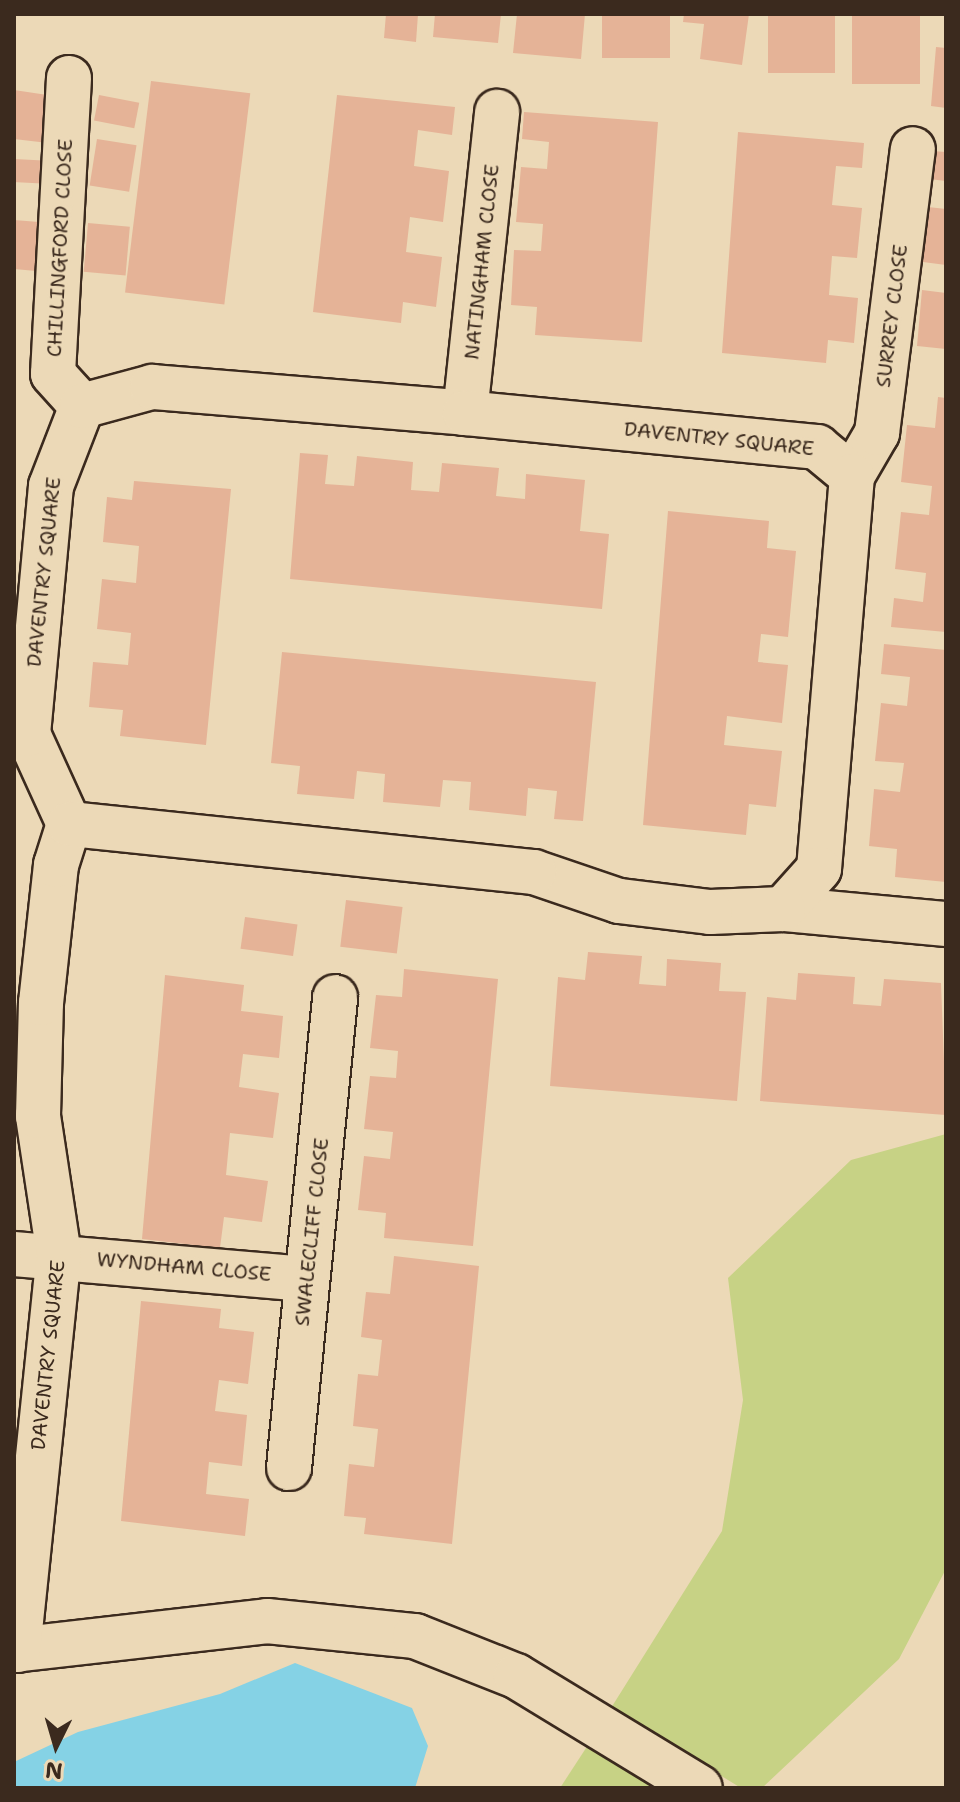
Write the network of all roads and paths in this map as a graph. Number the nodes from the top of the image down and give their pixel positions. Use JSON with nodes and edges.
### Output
{"nodes":[{"id":1,"x":69,"y":78,"type":"dead end"},
{"id":2,"x":497,"y":112,"type":"dead end"},
{"id":3,"x":913,"y":149,"type":"dead end"},
{"id":4,"x":82,"y":406,"type":"junction"},
{"id":5,"x":465,"y":413,"type":"junction"},
{"id":6,"x":852,"y":476,"type":"junction"},
{"id":7,"x":69,"y":824,"type":"junction"},
{"id":8,"x":783,"y":909,"type":"junction"},
{"id":9,"x":946,"y":924,"type":"edge"},
{"id":10,"x":335,"y":997,"type":"dead end"},
{"id":11,"x":28,"y":1004,"type":"edge"},
{"id":12,"x":14,"y":1254,"type":"edge"},
{"id":13,"x":59,"y":1255,"type":"junction"},
{"id":14,"x":307,"y":1279,"type":"junction"},
{"id":15,"x":289,"y":1468,"type":"dead end"},
{"id":16,"x":16,"y":1650,"type":"edge"},
{"id":17,"x":700,"y":1788,"type":"edge"}],
"edges":[{"from":1,"to":4,"type":"street","name":"CHILLINGFORD CLOSE"},
{"from":2,"to":5,"type":"street","name":"NATINGHAM CLOSE"},
{"from":3,"to":6,"type":"street","name":"SURREY CLOSE"},
{"from":4,"to":5,"type":"street","name":"DAVENTRY SQUARE"},
{"from":4,"to":7,"type":"street","name":"DAVENTRY SQUARE"},
{"from":5,"to":6,"type":"street","name":"DAVENTRY SQUARE"},
{"from":6,"to":8,"type":"street"},
{"from":7,"to":8,"type":"street"},
{"from":7,"to":11,"type":"street","name":"DAVENTRY SQUARE"},
{"from":8,"to":9,"type":"street"},
{"from":10,"to":14,"type":"street","name":"SWALECLIFF CLOSE"},
{"from":11,"to":13,"type":"street","name":"DAVENTRY SQUARE"},
{"from":12,"to":13,"type":"street","name":"WYNDHAM CLOSE"},
{"from":13,"to":14,"type":"street","name":"WYNDHAM CLOSE"},
{"from":13,"to":16,"type":"street","name":"DAVENTRY SQUARE"},
{"from":14,"to":15,"type":"street","name":"SWALECLIFF CLOSE"},
{"from":16,"to":17,"type":"street"}]}
